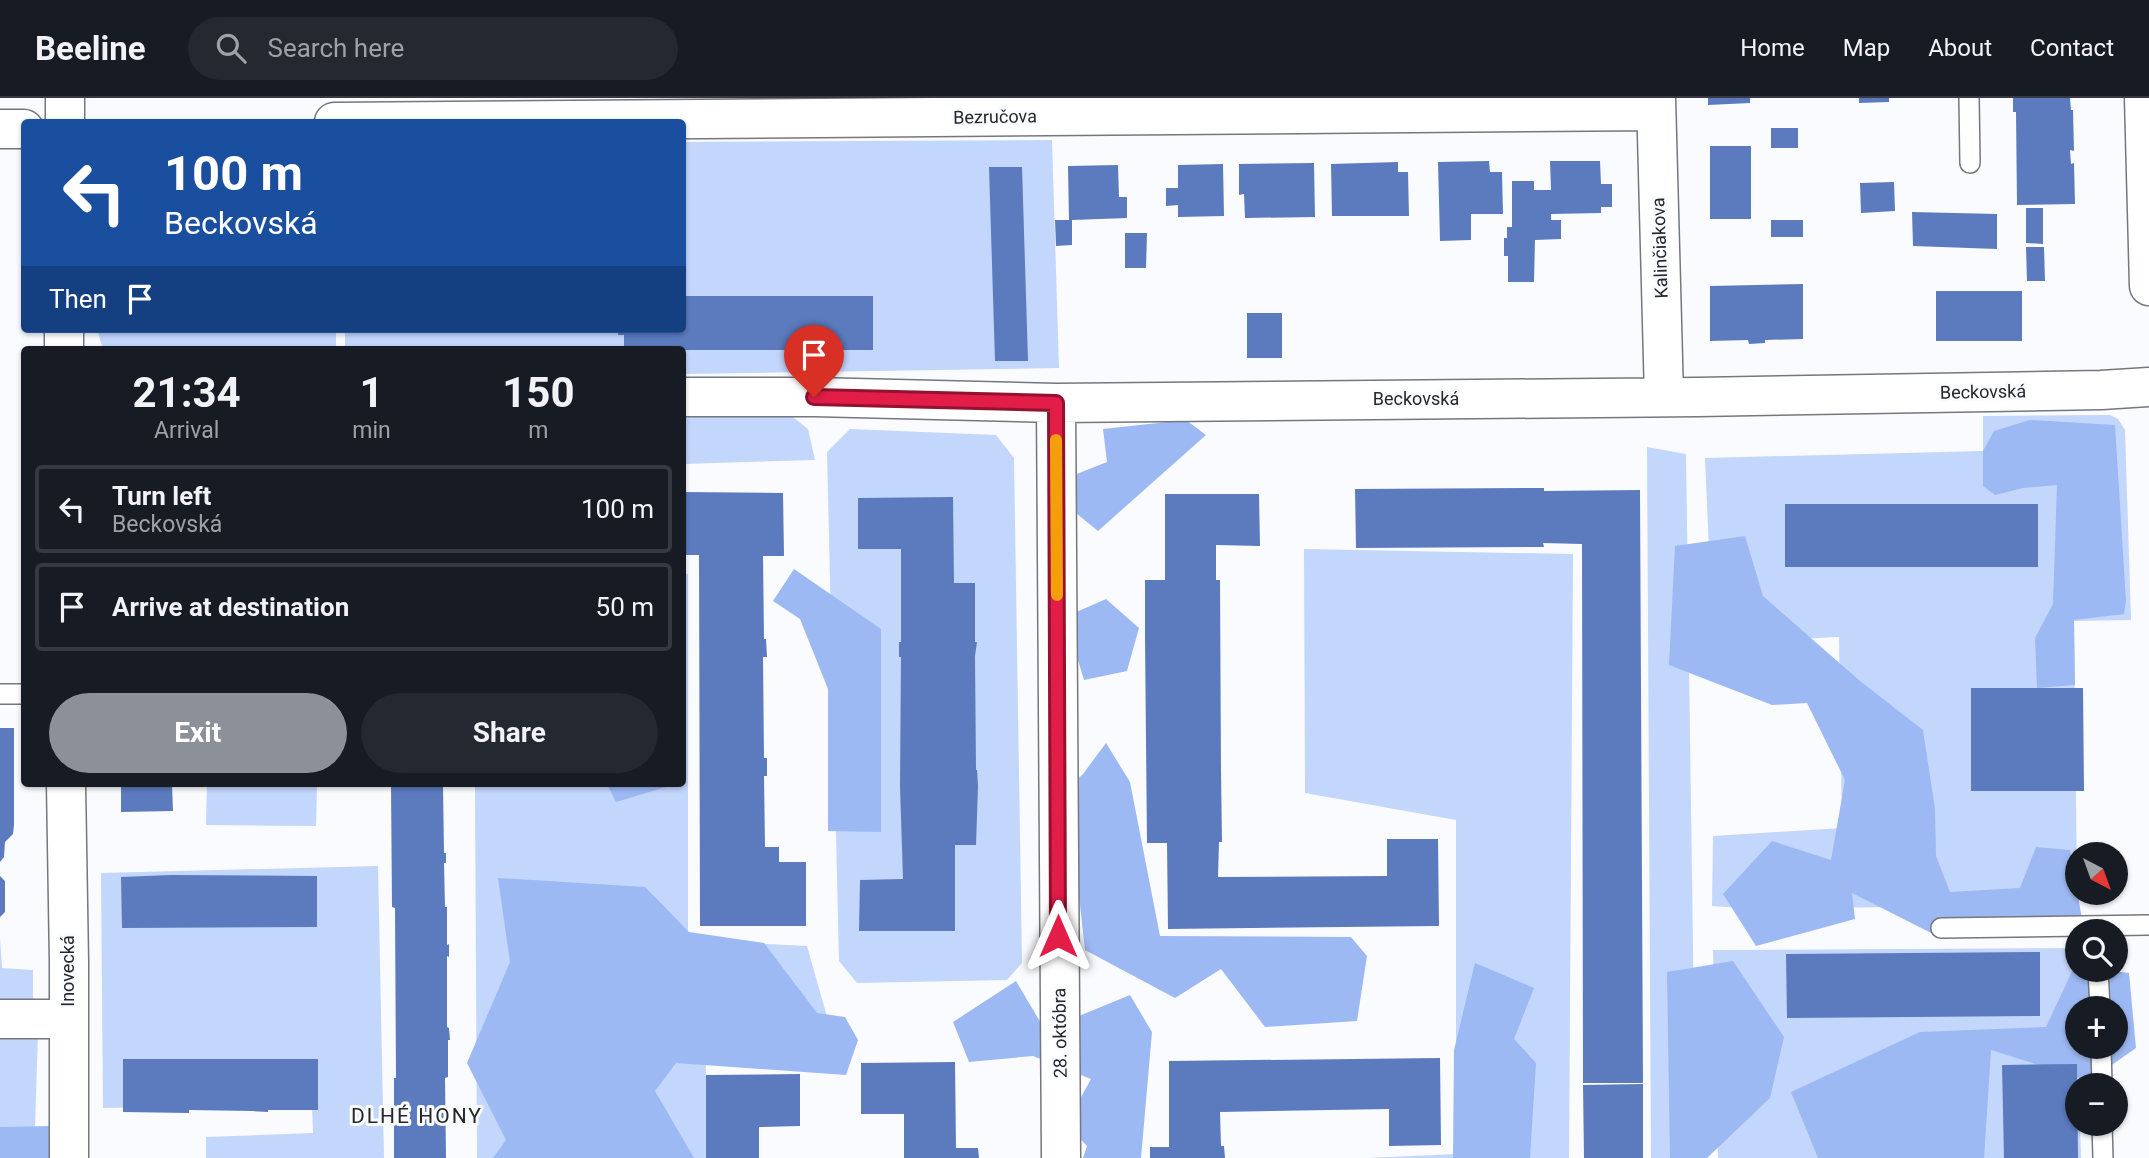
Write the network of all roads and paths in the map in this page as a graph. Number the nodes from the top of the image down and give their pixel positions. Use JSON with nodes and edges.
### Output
{"nodes":[{"id":1,"x":65,"y":98,"type":"edge"},
{"id":2,"x":1969,"y":98,"type":"edge"},
{"id":3,"x":2144,"y":98,"type":"edge"},
{"id":4,"x":1656,"y":105,"type":"edge"},
{"id":5,"x":65,"y":119,"type":"edge"},
{"id":6,"x":567,"y":119,"type":"edge"},
{"id":7,"x":0,"y":129,"type":"edge"},
{"id":8,"x":21,"y":129,"type":"edge"},
{"id":9,"x":1970,"y":163,"type":"dead end"},
{"id":10,"x":2149,"y":286,"type":"edge"},
{"id":11,"x":2149,"y":387,"type":"edge"},
{"id":12,"x":686,"y":397,"type":"edge"},
{"id":13,"x":1664,"y":397,"type":"junction"},
{"id":14,"x":1056,"y":403,"type":"junction"},
{"id":15,"x":0,"y":694,"type":"edge"},
{"id":16,"x":21,"y":694,"type":"edge"},
{"id":17,"x":66,"y":787,"type":"edge"},
{"id":18,"x":2149,"y":925,"type":"edge"},
{"id":19,"x":2128,"y":927,"type":"edge"},
{"id":20,"x":1941,"y":929,"type":"dead end"},
{"id":21,"x":2065,"y":929,"type":"edge"},
{"id":22,"x":0,"y":1019,"type":"edge"},
{"id":23,"x":69,"y":1019,"type":"junction"},
{"id":24,"x":2102,"y":1136,"type":"edge"},
{"id":25,"x":69,"y":1158,"type":"edge"},
{"id":26,"x":1061,"y":1158,"type":"edge"},
{"id":27,"x":2103,"y":1158,"type":"edge"}],
"edges":[{"from":1,"to":5,"type":"street"},
{"from":2,"to":9,"type":"lane"},
{"from":3,"to":10,"type":"street"},
{"from":4,"to":6,"type":"street","name":"Bezručova"},
{"from":4,"to":13,"type":"street","name":"Kalinčiakova"},
{"from":7,"to":8,"type":"street"},
{"from":11,"to":13,"type":"street","name":"Beckovská"},
{"from":12,"to":14,"type":"street","name":"Beckovská"},
{"from":13,"to":14,"type":"street","name":"Beckovská"},
{"from":14,"to":26,"type":"street","name":"28. októbra"},
{"from":15,"to":16,"type":"lane"},
{"from":17,"to":23,"type":"street","name":"Inovecká"},
{"from":18,"to":19,"type":"lane"},
{"from":20,"to":21,"type":"lane"},
{"from":22,"to":23,"type":"street"},
{"from":23,"to":25,"type":"street","name":"Inovecká"},
{"from":24,"to":27,"type":"lane"}]}
